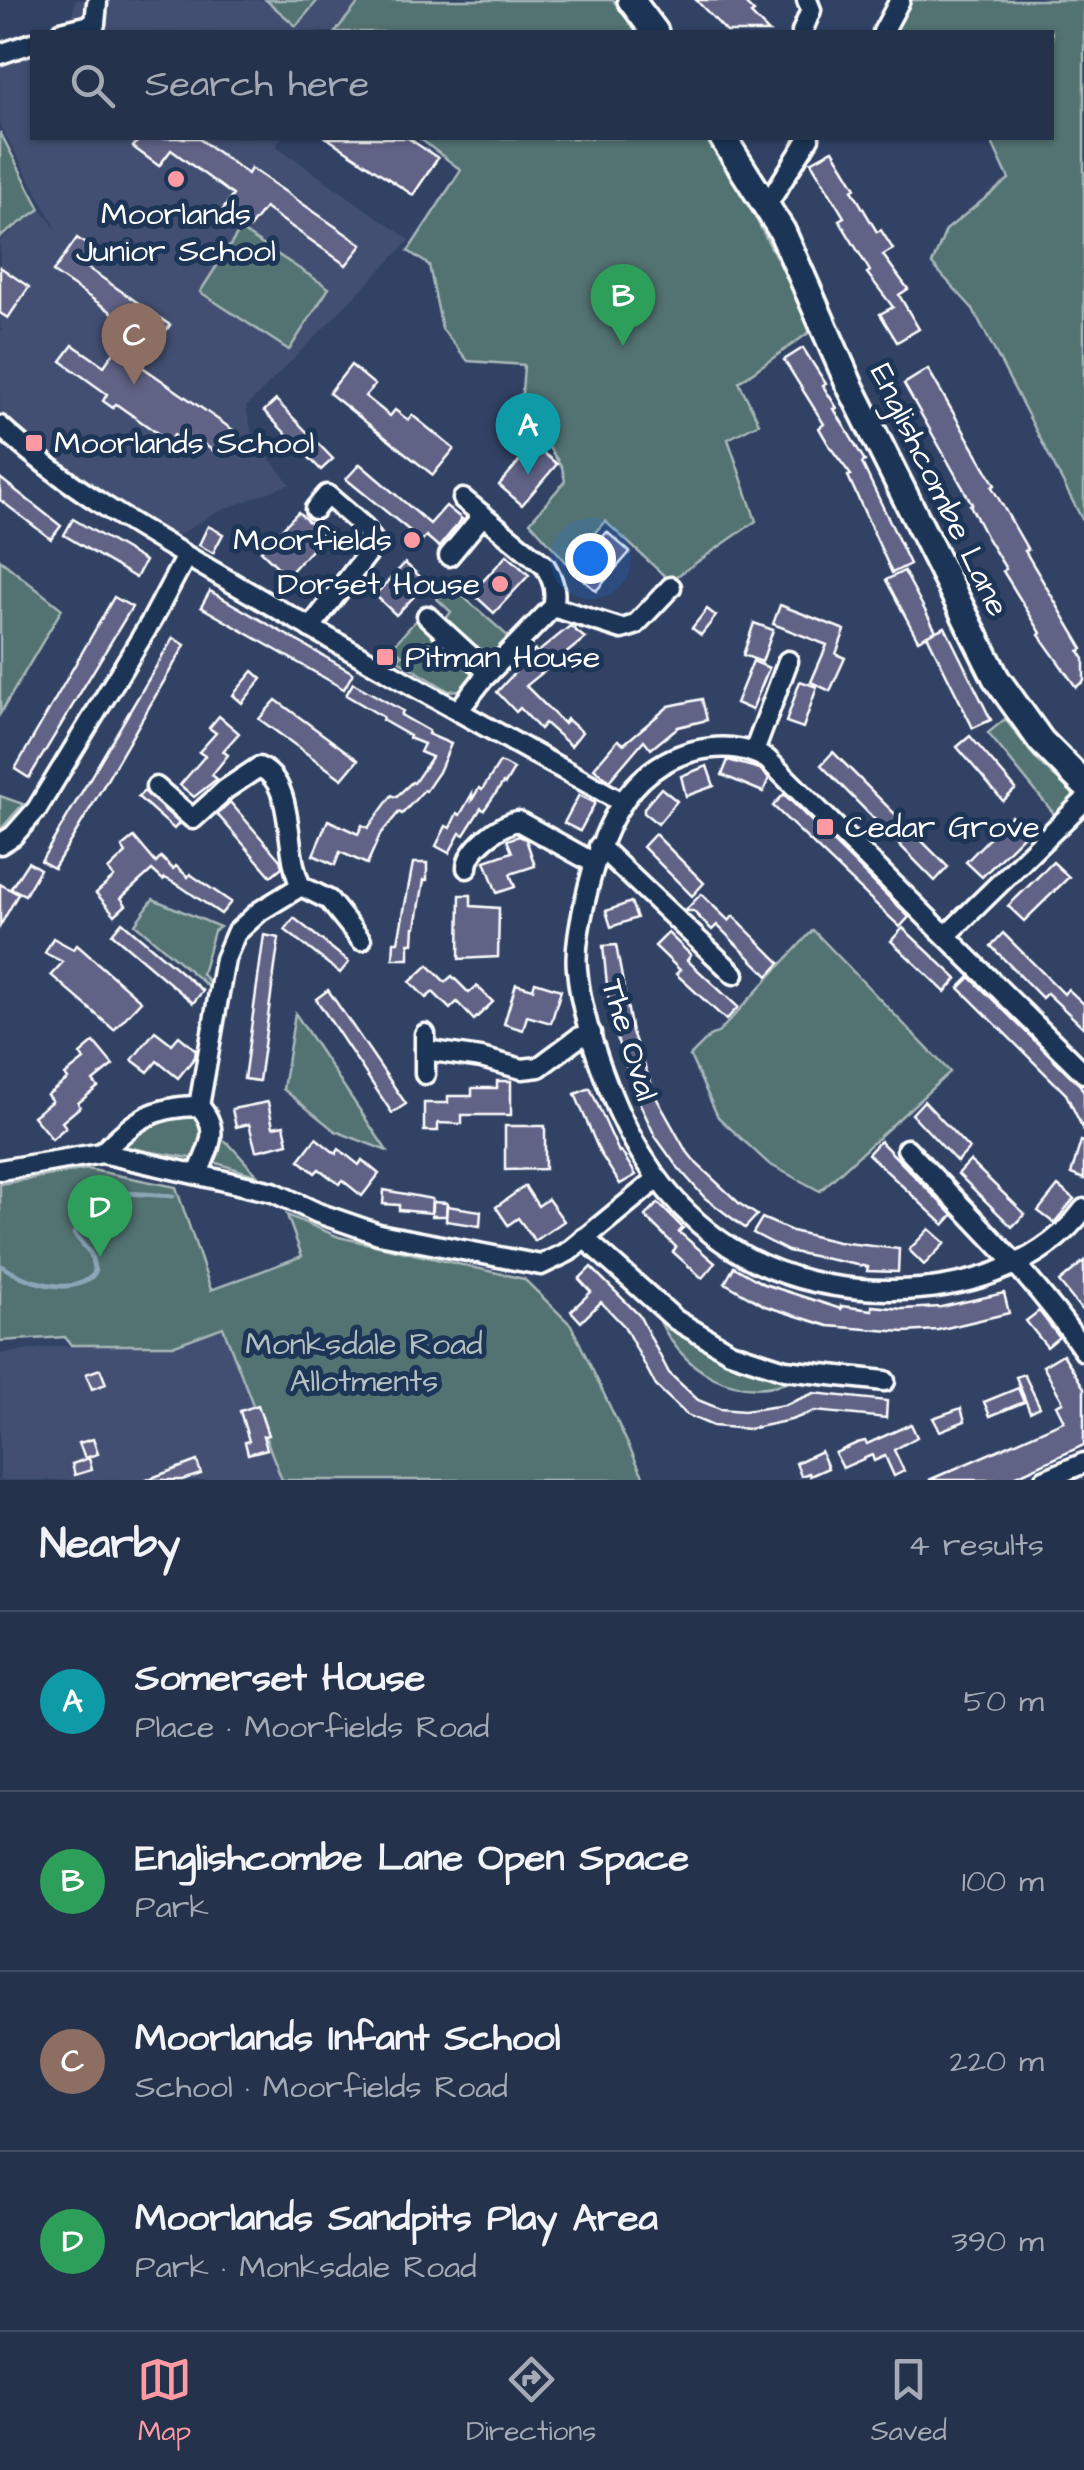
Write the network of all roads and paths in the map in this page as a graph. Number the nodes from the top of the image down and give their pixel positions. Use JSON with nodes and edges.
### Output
{"nodes":[{"id":1,"x":631,"y":0,"type":"edge"},
{"id":2,"x":807,"y":0,"type":"edge"},
{"id":3,"x":900,"y":0,"type":"edge"},
{"id":4,"x":97,"y":3,"type":"dead end"},
{"id":5,"x":70,"y":30,"type":"edge"},
{"id":6,"x":653,"y":30,"type":"edge"},
{"id":7,"x":803,"y":30,"type":"edge"},
{"id":8,"x":884,"y":30,"type":"edge"},
{"id":9,"x":30,"y":45,"type":"edge"},
{"id":10,"x":0,"y":54,"type":"edge"},
{"id":11,"x":724,"y":140,"type":"edge"},
{"id":12,"x":809,"y":140,"type":"edge"},
{"id":13,"x":767,"y":205,"type":"junction"},
{"id":14,"x":0,"y":426,"type":"edge"},
{"id":15,"x":326,"y":496,"type":"dead end"},
{"id":16,"x":463,"y":499,"type":"dead end"},
{"id":17,"x":483,"y":515,"type":"junction"},
{"id":18,"x":186,"y":556,"type":"junction"},
{"id":19,"x":449,"y":556,"type":"dead end"},
{"id":20,"x":672,"y":587,"type":"dead end"},
{"id":21,"x":553,"y":607,"type":"junction"},
{"id":22,"x":427,"y":616,"type":"dead end"},
{"id":23,"x":310,"y":628,"type":"junction"},
{"id":24,"x":788,"y":661,"type":"dead end"},
{"id":25,"x":490,"y":673,"type":"junction"},
{"id":26,"x":458,"y":711,"type":"junction"},
{"id":27,"x":754,"y":752,"type":"junction"},
{"id":28,"x":1084,"y":784,"type":"edge"},
{"id":29,"x":156,"y":787,"type":"dead end"},
{"id":30,"x":1084,"y":801,"type":"edge"},
{"id":31,"x":622,"y":802,"type":"junction"},
{"id":32,"x":0,"y":844,"type":"edge"},
{"id":33,"x":596,"y":854,"type":"junction"},
{"id":34,"x":467,"y":868,"type":"dead end"},
{"id":35,"x":300,"y":886,"type":"junction"},
{"id":36,"x":947,"y":935,"type":"junction"},
{"id":37,"x":361,"y":940,"type":"dead end"},
{"id":38,"x":734,"y":974,"type":"dead end"},
{"id":39,"x":591,"y":1033,"type":"junction"},
{"id":40,"x":1084,"y":1073,"type":"edge"},
{"id":41,"x":425,"y":1074,"type":"dead end"},
{"id":42,"x":199,"y":1106,"type":"junction"},
{"id":43,"x":907,"y":1150,"type":"dead end"},
{"id":44,"x":102,"y":1153,"type":"junction"},
{"id":45,"x":0,"y":1170,"type":"edge"},
{"id":46,"x":198,"y":1174,"type":"junction"},
{"id":47,"x":656,"y":1180,"type":"junction"},
{"id":48,"x":1084,"y":1209,"type":"edge"},
{"id":49,"x":584,"y":1238,"type":"junction"},
{"id":50,"x":1018,"y":1263,"type":"junction"},
{"id":51,"x":1084,"y":1351,"type":"edge"},
{"id":52,"x":885,"y":1380,"type":"dead end"},
{"id":53,"x":1084,"y":1464,"type":"edge"},
{"id":54,"x":1044,"y":1480,"type":"edge"}],
"edges":[{"from":1,"to":6,"type":"street"},
{"from":2,"to":7,"type":"street"},
{"from":3,"to":8,"type":"street"},
{"from":4,"to":5,"type":"street"},
{"from":9,"to":10,"type":"street"},
{"from":11,"to":13,"type":"street","name":"Englishcombe Lane"},
{"from":12,"to":13,"type":"street"},
{"from":13,"to":28,"type":"street","name":"Englishcombe Lane"},
{"from":14,"to":18,"type":"street"},
{"from":15,"to":23,"type":"street"},
{"from":16,"to":17,"type":"street"},
{"from":17,"to":19,"type":"street"},
{"from":17,"to":21,"type":"street"},
{"from":18,"to":23,"type":"street"},
{"from":18,"to":32,"type":"street"},
{"from":20,"to":21,"type":"street"},
{"from":21,"to":25,"type":"street"},
{"from":22,"to":25,"type":"street"},
{"from":23,"to":26,"type":"street"},
{"from":24,"to":27,"type":"street"},
{"from":25,"to":26,"type":"street"},
{"from":26,"to":31,"type":"street"},
{"from":27,"to":31,"type":"street","name":"The Oval"},
{"from":27,"to":36,"type":"street"},
{"from":29,"to":35,"type":"street"},
{"from":30,"to":36,"type":"street"},
{"from":31,"to":33,"type":"street","name":"The Oval"},
{"from":33,"to":34,"type":"street"},
{"from":33,"to":38,"type":"street"},
{"from":33,"to":39,"type":"street","name":"The Oval"},
{"from":35,"to":37,"type":"street"},
{"from":35,"to":42,"type":"street"},
{"from":36,"to":40,"type":"street"},
{"from":39,"to":41,"type":"street"},
{"from":39,"to":47,"type":"street","name":"The Oval"},
{"from":42,"to":44,"type":"street"},
{"from":42,"to":46,"type":"street"},
{"from":43,"to":50,"type":"street"},
{"from":44,"to":45,"type":"street"},
{"from":44,"to":46,"type":"street"},
{"from":46,"to":49,"type":"street"},
{"from":47,"to":49,"type":"street"},
{"from":47,"to":50,"type":"street","name":"The Oval"},
{"from":48,"to":50,"type":"street","name":"The Oval"},
{"from":49,"to":52,"type":"street"},
{"from":50,"to":51,"type":"street"},
{"from":53,"to":54,"type":"street"}]}
